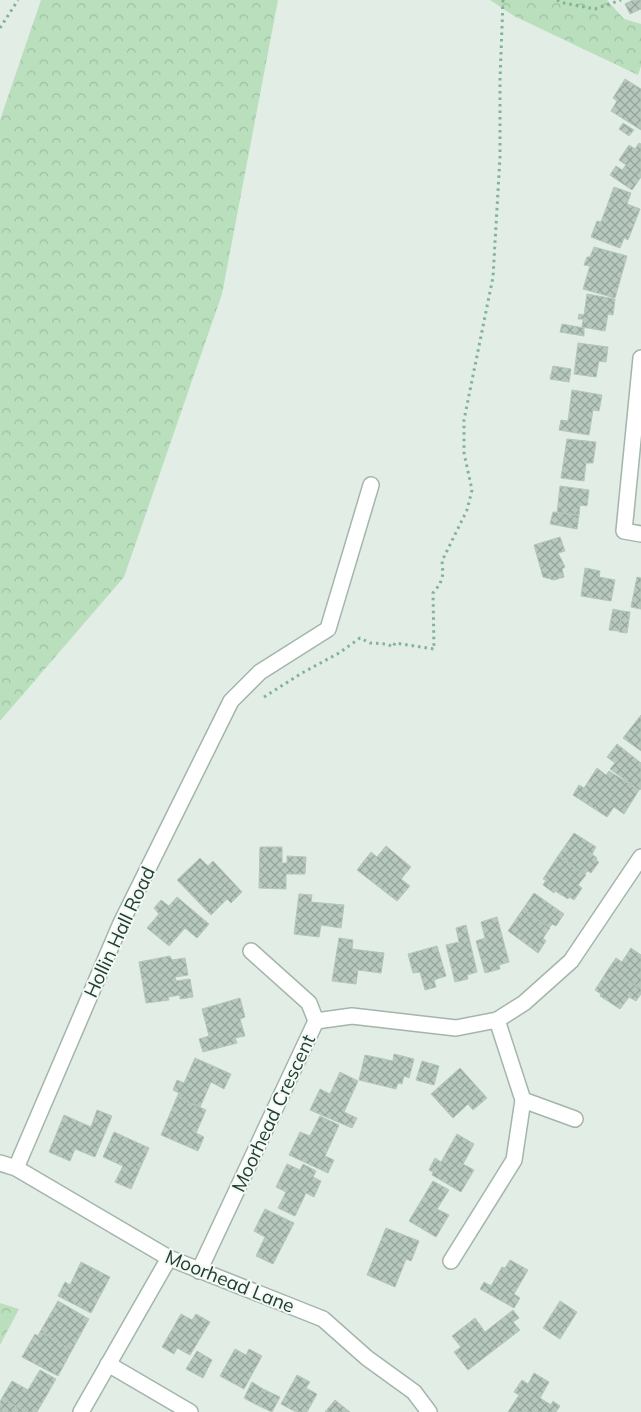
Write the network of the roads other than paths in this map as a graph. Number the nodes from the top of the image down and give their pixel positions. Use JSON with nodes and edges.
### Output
{"nodes":[{"id":1,"x":641,"y":358,"type":"edge"},
{"id":2,"x":371,"y":485,"type":"dead end"},
{"id":3,"x":641,"y":534,"type":"edge"},
{"id":4,"x":641,"y":857,"type":"edge"},
{"id":5,"x":251,"y":951,"type":"dead end"},
{"id":6,"x":497,"y":1020,"type":"junction"},
{"id":7,"x":316,"y":1021,"type":"junction"},
{"id":8,"x":523,"y":1100,"type":"junction"},
{"id":9,"x":575,"y":1119,"type":"dead end"},
{"id":10,"x":0,"y":1163,"type":"edge"},
{"id":11,"x":16,"y":1168,"type":"junction"},
{"id":12,"x":169,"y":1258,"type":"junction"},
{"id":13,"x":451,"y":1261,"type":"dead end"},
{"id":14,"x":199,"y":1271,"type":"junction"},
{"id":15,"x":108,"y":1364,"type":"junction"},
{"id":16,"x":422,"y":1409,"type":"edge"},
{"id":17,"x":81,"y":1412,"type":"edge"},
{"id":18,"x":190,"y":1412,"type":"edge"}],
"edges":[{"from":1,"to":3,"type":"street"},
{"from":2,"to":11,"type":"street","name":"Hollin Hall Road"},
{"from":4,"to":6,"type":"street","name":"Moorhead Crescent"},
{"from":5,"to":7,"type":"street"},
{"from":6,"to":7,"type":"street","name":"Moorhead Crescent"},
{"from":6,"to":8,"type":"street"},
{"from":7,"to":14,"type":"street","name":"Moorhead Crescent"},
{"from":8,"to":9,"type":"street"},
{"from":8,"to":13,"type":"street"},
{"from":10,"to":11,"type":"street","name":"Moorhead Lane"},
{"from":11,"to":12,"type":"street","name":"Moorhead Lane"},
{"from":12,"to":14,"type":"street","name":"Moorhead Lane"},
{"from":12,"to":15,"type":"street"},
{"from":14,"to":16,"type":"street","name":"Moorhead Lane"},
{"from":15,"to":17,"type":"street"},
{"from":15,"to":18,"type":"street"}]}
